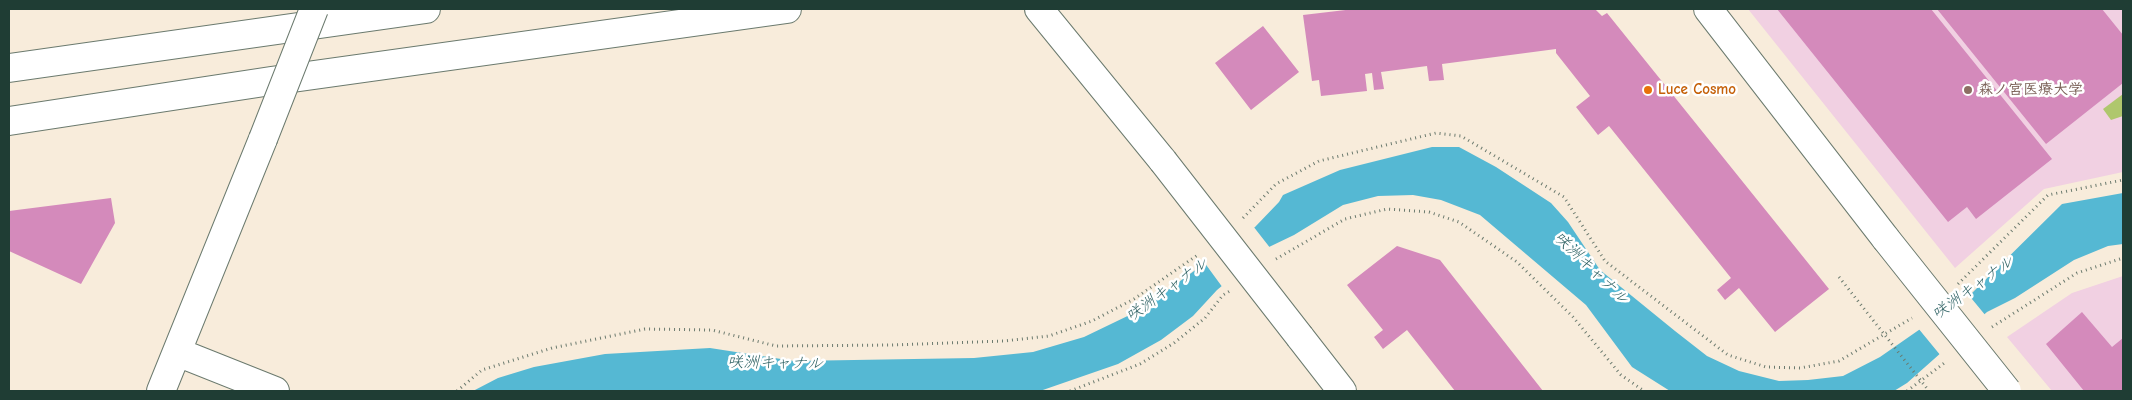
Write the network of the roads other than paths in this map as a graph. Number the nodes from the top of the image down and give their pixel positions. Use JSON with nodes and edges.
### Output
{"nodes":[{"id":1,"x":314,"y":9,"type":"edge"},
{"id":2,"x":426,"y":9,"type":"edge"},
{"id":3,"x":787,"y":9,"type":"edge"},
{"id":4,"x":1708,"y":9,"type":"edge"},
{"id":5,"x":1044,"y":15,"type":"edge"},
{"id":6,"x":9,"y":68,"type":"edge"},
{"id":7,"x":9,"y":121,"type":"edge"},
{"id":8,"x":177,"y":352,"type":"junction"},
{"id":9,"x":162,"y":391,"type":"edge"},
{"id":10,"x":275,"y":391,"type":"edge"},
{"id":11,"x":1342,"y":391,"type":"edge"},
{"id":12,"x":2007,"y":391,"type":"edge"}],
"edges":[{"from":1,"to":8,"type":"street","bridge":true},
{"from":2,"to":6,"type":"street"},
{"from":3,"to":7,"type":"street"},
{"from":4,"to":12,"type":"street","bridge":true},
{"from":5,"to":11,"type":"street","bridge":true},
{"from":8,"to":9,"type":"street"},
{"from":8,"to":10,"type":"street"}]}
